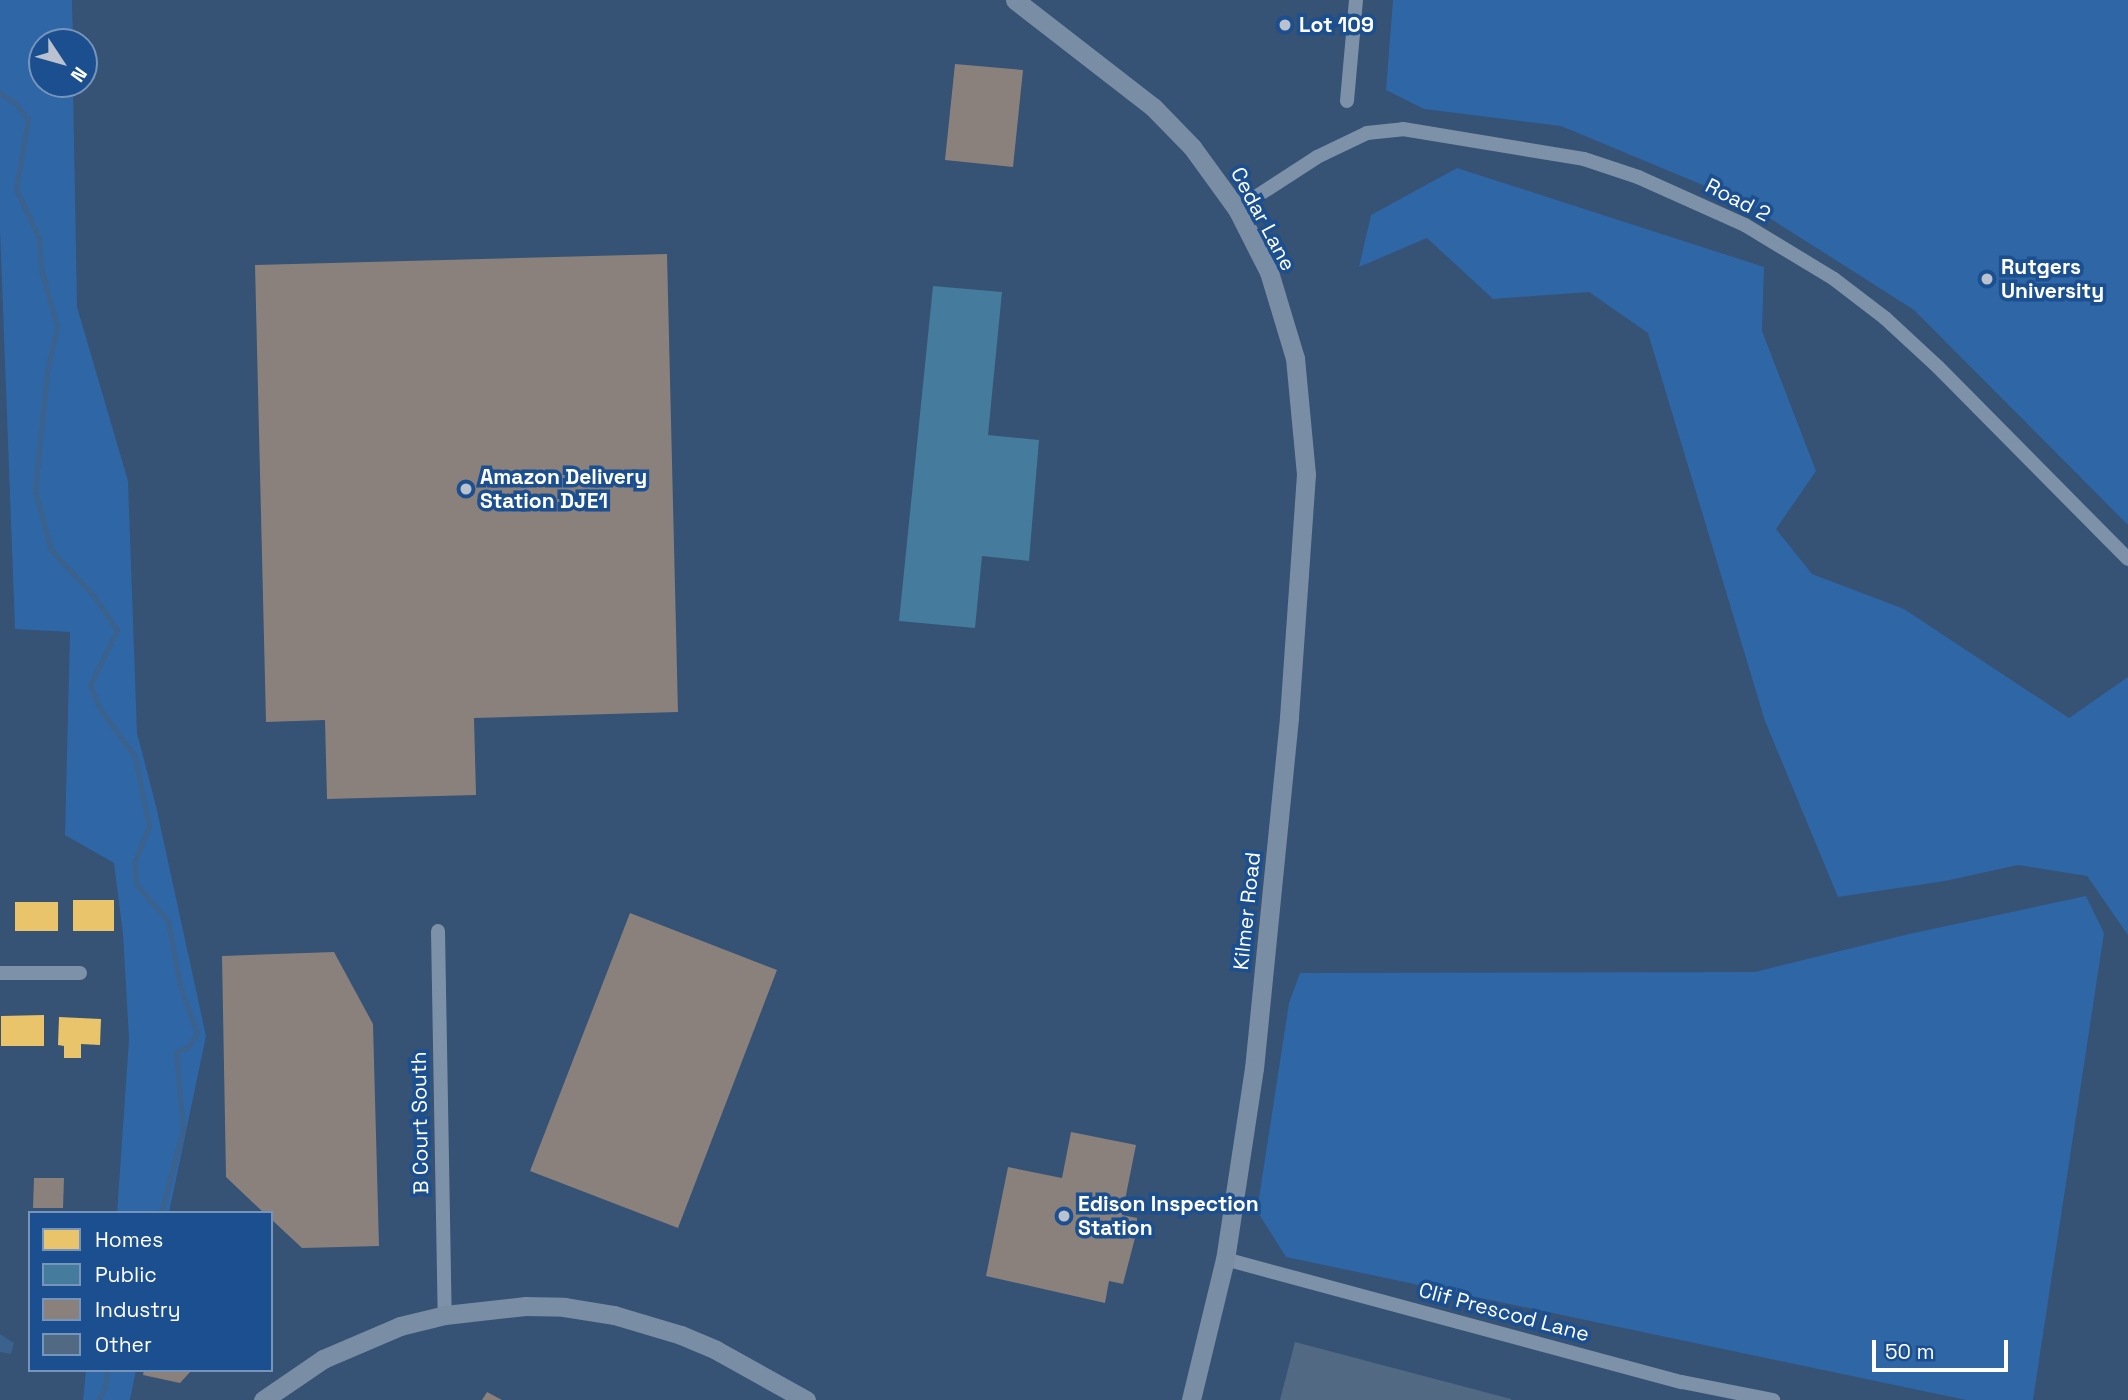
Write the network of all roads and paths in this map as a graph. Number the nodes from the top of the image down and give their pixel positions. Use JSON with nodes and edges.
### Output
{"nodes":[{"id":1,"x":1014,"y":0,"type":"edge"},
{"id":2,"x":1356,"y":0,"type":"edge"},
{"id":3,"x":1347,"y":101,"type":"dead end"},
{"id":4,"x":1237,"y":209,"type":"junction"},
{"id":5,"x":1303,"y":421,"type":"joint"},
{"id":6,"x":2128,"y":559,"type":"edge"},
{"id":7,"x":438,"y":932,"type":"dead end"},
{"id":8,"x":0,"y":973,"type":"edge"},
{"id":9,"x":80,"y":973,"type":"dead end"},
{"id":10,"x":1225,"y":1259,"type":"junction"},
{"id":11,"x":445,"y":1315,"type":"junction"},
{"id":12,"x":263,"y":1400,"type":"edge"},
{"id":13,"x":806,"y":1400,"type":"edge"},
{"id":14,"x":1191,"y":1400,"type":"edge"},
{"id":15,"x":1773,"y":1400,"type":"edge"}],
"edges":[{"from":1,"to":4,"type":"street","name":"Cedar Lane"},
{"from":2,"to":3,"type":"street"},
{"from":4,"to":5,"type":"street","name":"Cedar Lane"},
{"from":4,"to":6,"type":"street","name":"Road 2"},
{"from":5,"to":10,"type":"street","name":"Kilmer Road"},
{"from":7,"to":11,"type":"street","name":"B Court South"},
{"from":8,"to":9,"type":"street"},
{"from":10,"to":14,"type":"street","name":"Kilmer Road"},
{"from":10,"to":15,"type":"street","name":"Clif Prescod Lane"},
{"from":11,"to":12,"type":"street"},
{"from":11,"to":13,"type":"street"}]}
